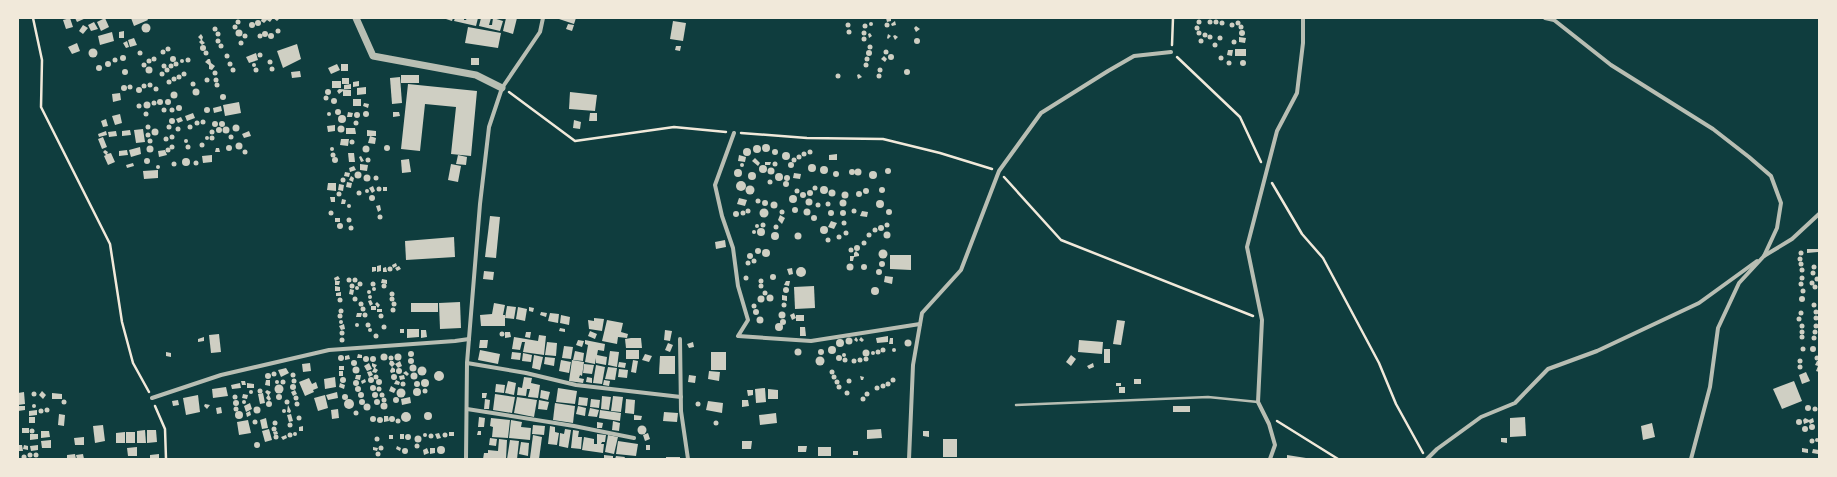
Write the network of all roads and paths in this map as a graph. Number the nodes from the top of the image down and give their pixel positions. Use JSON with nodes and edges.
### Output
{"nodes":[{"id":1,"x":34,"y":18,"type":"edge"},
{"id":2,"x":356,"y":18,"type":"edge"},
{"id":3,"x":544,"y":18,"type":"edge"},
{"id":4,"x":1173,"y":18,"type":"edge"},
{"id":5,"x":1303,"y":18,"type":"edge"},
{"id":6,"x":1545,"y":18,"type":"edge"},
{"id":7,"x":1171,"y":52,"type":"junction"},
{"id":8,"x":502,"y":88,"type":"junction"},
{"id":9,"x":734,"y":133,"type":"junction"},
{"id":10,"x":999,"y":172,"type":"junction"},
{"id":11,"x":1266,"y":173,"type":"junction"},
{"id":12,"x":1819,"y":214,"type":"edge"},
{"id":13,"x":1764,"y":256,"type":"junction"},
{"id":14,"x":1262,"y":320,"type":"junction"},
{"id":15,"x":920,"y":324,"type":"junction"},
{"id":16,"x":469,"y":339,"type":"junction"},
{"id":17,"x":680,"y":339,"type":"dead end"},
{"id":18,"x":467,"y":363,"type":"junction"},
{"id":19,"x":681,"y":397,"type":"junction"},
{"id":20,"x":152,"y":398,"type":"junction"},
{"id":21,"x":1258,"y":402,"type":"junction"},
{"id":22,"x":1016,"y":405,"type":"dead end"},
{"id":23,"x":466,"y":409,"type":"junction"},
{"id":24,"x":1263,"y":412,"type":"junction"},
{"id":25,"x":634,"y":438,"type":"dead end"},
{"id":26,"x":166,"y":459,"type":"edge"},
{"id":27,"x":466,"y":459,"type":"edge"},
{"id":28,"x":688,"y":459,"type":"edge"},
{"id":29,"x":909,"y":459,"type":"edge"},
{"id":30,"x":1270,"y":459,"type":"edge"},
{"id":31,"x":1338,"y":459,"type":"edge"},
{"id":32,"x":1427,"y":459,"type":"edge"},
{"id":33,"x":1691,"y":459,"type":"edge"}],
"edges":[{"from":1,"to":20,"type":"path"},
{"from":2,"to":8,"type":"street"},
{"from":3,"to":8,"type":"street"},
{"from":4,"to":7,"type":"path"},
{"from":5,"to":11,"type":"street"},
{"from":6,"to":13,"type":"street"},
{"from":7,"to":10,"type":"street"},
{"from":7,"to":11,"type":"path"},
{"from":8,"to":9,"type":"path"},
{"from":8,"to":16,"type":"street"},
{"from":9,"to":10,"type":"path"},
{"from":9,"to":15,"type":"street"},
{"from":10,"to":14,"type":"path"},
{"from":10,"to":15,"type":"street"},
{"from":11,"to":14,"type":"street"},
{"from":11,"to":32,"type":"path"},
{"from":12,"to":13,"type":"street"},
{"from":13,"to":32,"type":"street"},
{"from":13,"to":33,"type":"street"},
{"from":14,"to":21,"type":"street"},
{"from":15,"to":29,"type":"street"},
{"from":16,"to":18,"type":"street"},
{"from":16,"to":20,"type":"street"},
{"from":17,"to":19,"type":"street"},
{"from":18,"to":19,"type":"street"},
{"from":18,"to":23,"type":"street"},
{"from":19,"to":28,"type":"street"},
{"from":20,"to":26,"type":"path"},
{"from":21,"to":22,"type":"lane"},
{"from":21,"to":24,"type":"street"},
{"from":23,"to":25,"type":"street"},
{"from":23,"to":27,"type":"street"},
{"from":24,"to":30,"type":"street"},
{"from":24,"to":31,"type":"path"}]}
